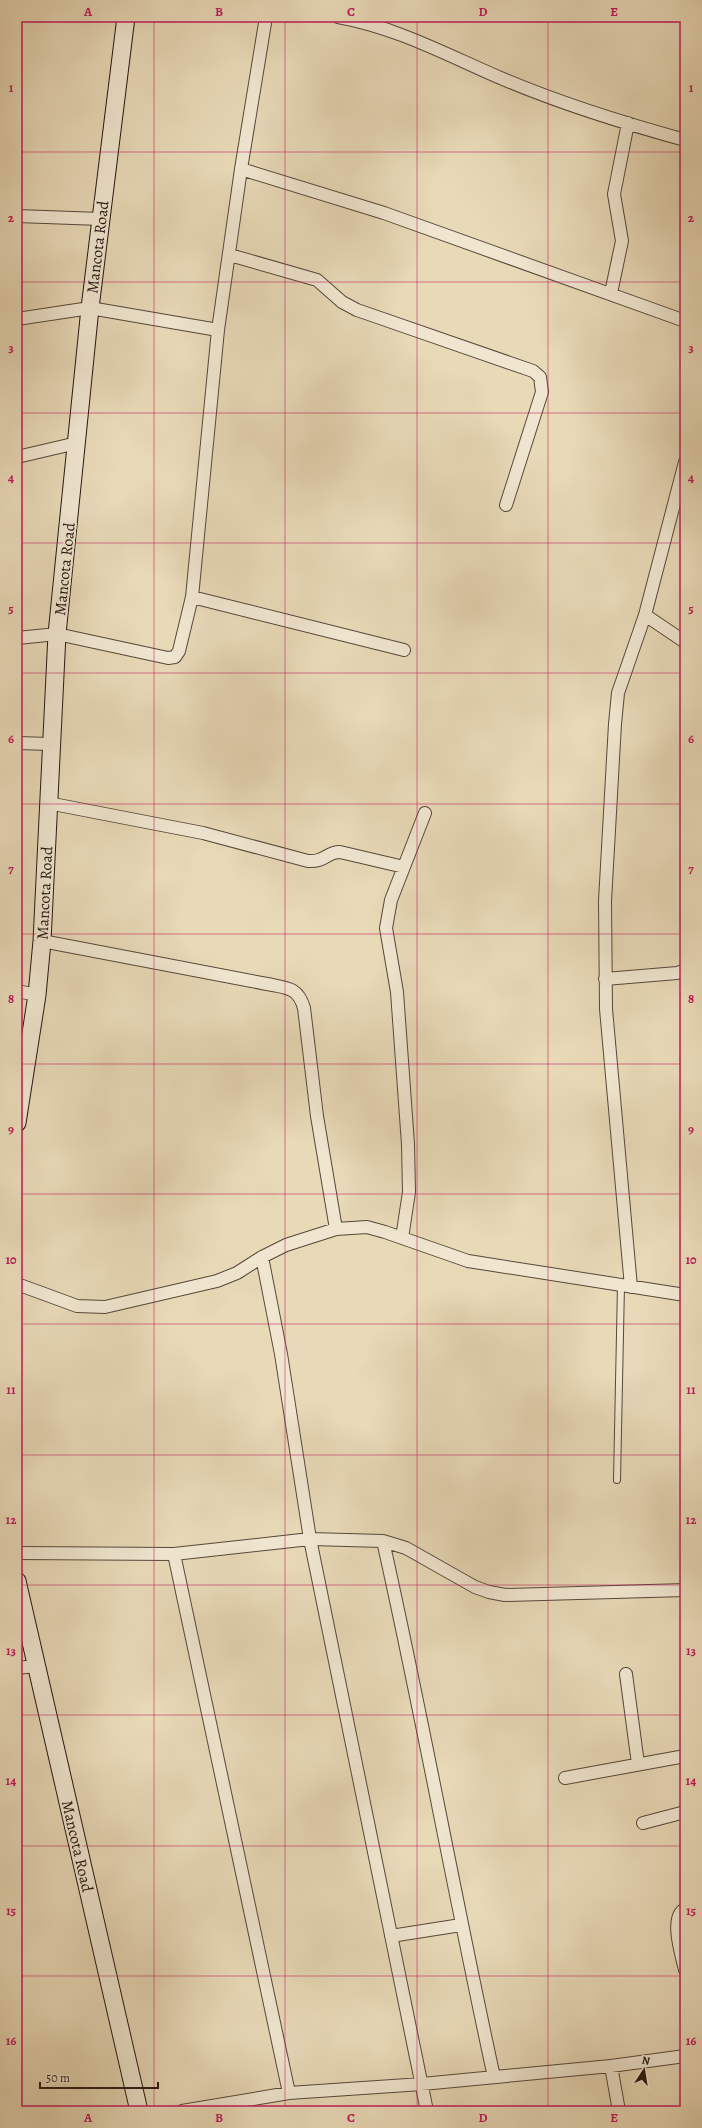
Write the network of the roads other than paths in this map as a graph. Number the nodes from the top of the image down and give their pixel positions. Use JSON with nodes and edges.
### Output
{"nodes":[{"id":1,"x":126,"y":17,"type":"edge"},
{"id":2,"x":266,"y":17,"type":"edge"},
{"id":3,"x":338,"y":17,"type":"edge"},
{"id":4,"x":628,"y":124,"type":"junction"},
{"id":5,"x":685,"y":140,"type":"edge"},
{"id":6,"x":241,"y":169,"type":"junction"},
{"id":7,"x":17,"y":216,"type":"edge"},
{"id":8,"x":101,"y":219,"type":"junction"},
{"id":9,"x":230,"y":255,"type":"junction"},
{"id":10,"x":611,"y":293,"type":"junction"},
{"id":11,"x":90,"y":308,"type":"junction"},
{"id":12,"x":17,"y":319,"type":"edge"},
{"id":13,"x":685,"y":321,"type":"edge"},
{"id":14,"x":218,"y":330,"type":"junction"},
{"id":15,"x":77,"y":443,"type":"junction"},
{"id":16,"x":17,"y":456,"type":"edge"},
{"id":17,"x":685,"y":462,"type":"edge"},
{"id":18,"x":506,"y":505,"type":"dead end"},
{"id":19,"x":192,"y":597,"type":"junction"},
{"id":20,"x":645,"y":615,"type":"junction"},
{"id":21,"x":57,"y":634,"type":"junction"},
{"id":22,"x":17,"y":638,"type":"edge"},
{"id":23,"x":685,"y":642,"type":"edge"},
{"id":24,"x":404,"y":650,"type":"dead end"},
{"id":25,"x":17,"y":743,"type":"edge"},
{"id":26,"x":51,"y":744,"type":"junction"},
{"id":27,"x":48,"y":803,"type":"junction"},
{"id":28,"x":425,"y":813,"type":"dead end"},
{"id":29,"x":404,"y":867,"type":"junction"},
{"id":30,"x":42,"y":941,"type":"junction"},
{"id":31,"x":685,"y":970,"type":"edge"},
{"id":32,"x":605,"y":979,"type":"junction"},
{"id":33,"x":17,"y":991,"type":"edge"},
{"id":34,"x":38,"y":995,"type":"junction"},
{"id":35,"x":17,"y":1123,"type":"edge"},
{"id":36,"x":336,"y":1229,"type":"junction"},
{"id":37,"x":402,"y":1238,"type":"junction"},
{"id":38,"x":262,"y":1257,"type":"junction"},
{"id":39,"x":17,"y":1284,"type":"edge"},
{"id":40,"x":626,"y":1286,"type":"junction"},
{"id":41,"x":685,"y":1295,"type":"edge"},
{"id":42,"x":617,"y":1480,"type":"dead end"},
{"id":43,"x":310,"y":1540,"type":"junction"},
{"id":44,"x":383,"y":1541,"type":"junction"},
{"id":45,"x":17,"y":1553,"type":"edge"},
{"id":46,"x":174,"y":1554,"type":"junction"},
{"id":47,"x":17,"y":1582,"type":"edge"},
{"id":48,"x":685,"y":1590,"type":"edge"},
{"id":49,"x":36,"y":1666,"type":"junction"},
{"id":50,"x":17,"y":1668,"type":"edge"},
{"id":51,"x":626,"y":1674,"type":"dead end"},
{"id":52,"x":685,"y":1756,"type":"edge"},
{"id":53,"x":638,"y":1764,"type":"junction"},
{"id":54,"x":565,"y":1778,"type":"dead end"},
{"id":55,"x":685,"y":1812,"type":"edge"},
{"id":56,"x":643,"y":1823,"type":"dead end"},
{"id":57,"x":685,"y":1910,"type":"edge"},
{"id":58,"x":461,"y":1926,"type":"junction"},
{"id":59,"x":391,"y":1936,"type":"junction"},
{"id":60,"x":685,"y":1970,"type":"edge"},
{"id":61,"x":685,"y":2056,"type":"edge"},
{"id":62,"x":611,"y":2066,"type":"junction"},
{"id":63,"x":494,"y":2077,"type":"junction"},
{"id":64,"x":422,"y":2084,"type":"junction"},
{"id":65,"x":290,"y":2093,"type":"junction"},
{"id":66,"x":139,"y":2111,"type":"edge"},
{"id":67,"x":182,"y":2111,"type":"edge"},
{"id":68,"x":427,"y":2111,"type":"edge"},
{"id":69,"x":619,"y":2111,"type":"edge"}],
"edges":[{"from":1,"to":8,"type":"main road","name":"Mancota Road"},
{"from":2,"to":6,"type":"street"},
{"from":3,"to":4,"type":"street"},
{"from":4,"to":5,"type":"street"},
{"from":4,"to":10,"type":"street"},
{"from":6,"to":9,"type":"street"},
{"from":6,"to":10,"type":"street"},
{"from":7,"to":8,"type":"street"},
{"from":8,"to":11,"type":"main road","name":"Mancota Road"},
{"from":9,"to":14,"type":"street"},
{"from":9,"to":18,"type":"street"},
{"from":10,"to":13,"type":"street"},
{"from":11,"to":12,"type":"street"},
{"from":11,"to":14,"type":"street"},
{"from":11,"to":15,"type":"main road","name":"Mancota Road"},
{"from":14,"to":19,"type":"street"},
{"from":15,"to":16,"type":"street"},
{"from":15,"to":21,"type":"main road","name":"Mancota Road"},
{"from":17,"to":20,"type":"street"},
{"from":19,"to":21,"type":"street"},
{"from":19,"to":24,"type":"street"},
{"from":20,"to":23,"type":"street"},
{"from":20,"to":32,"type":"street"},
{"from":21,"to":22,"type":"street"},
{"from":21,"to":26,"type":"main road","name":"Mancota Road"},
{"from":25,"to":26,"type":"street"},
{"from":26,"to":27,"type":"main road","name":"Mancota Road"},
{"from":27,"to":29,"type":"street"},
{"from":27,"to":30,"type":"main road","name":"Mancota Road"},
{"from":28,"to":29,"type":"street"},
{"from":29,"to":37,"type":"street"},
{"from":30,"to":34,"type":"main road","name":"Mancota Road"},
{"from":30,"to":36,"type":"street"},
{"from":31,"to":32,"type":"street"},
{"from":32,"to":40,"type":"street"},
{"from":33,"to":34,"type":"street"},
{"from":34,"to":35,"type":"main road","name":"Mancota Road"},
{"from":36,"to":37,"type":"street"},
{"from":36,"to":38,"type":"street"},
{"from":37,"to":40,"type":"street"},
{"from":38,"to":39,"type":"street"},
{"from":38,"to":43,"type":"street"},
{"from":40,"to":41,"type":"street"},
{"from":40,"to":42,"type":"lane"},
{"from":43,"to":44,"type":"street"},
{"from":43,"to":46,"type":"street"},
{"from":43,"to":59,"type":"street"},
{"from":44,"to":48,"type":"street"},
{"from":44,"to":58,"type":"street"},
{"from":45,"to":46,"type":"street"},
{"from":46,"to":65,"type":"street"},
{"from":47,"to":49,"type":"main road","name":"Mancota Road"},
{"from":49,"to":50,"type":"street"},
{"from":49,"to":66,"type":"main road","name":"Mancota Road"},
{"from":51,"to":53,"type":"street"},
{"from":52,"to":53,"type":"street"},
{"from":53,"to":54,"type":"street"},
{"from":55,"to":56,"type":"street"},
{"from":57,"to":60,"type":"street"},
{"from":58,"to":59,"type":"street"},
{"from":58,"to":63,"type":"street"},
{"from":59,"to":64,"type":"street"},
{"from":61,"to":62,"type":"street"},
{"from":62,"to":63,"type":"street"},
{"from":62,"to":69,"type":"street"},
{"from":63,"to":64,"type":"street"},
{"from":64,"to":65,"type":"street"},
{"from":64,"to":68,"type":"street"},
{"from":65,"to":67,"type":"street"}]}
